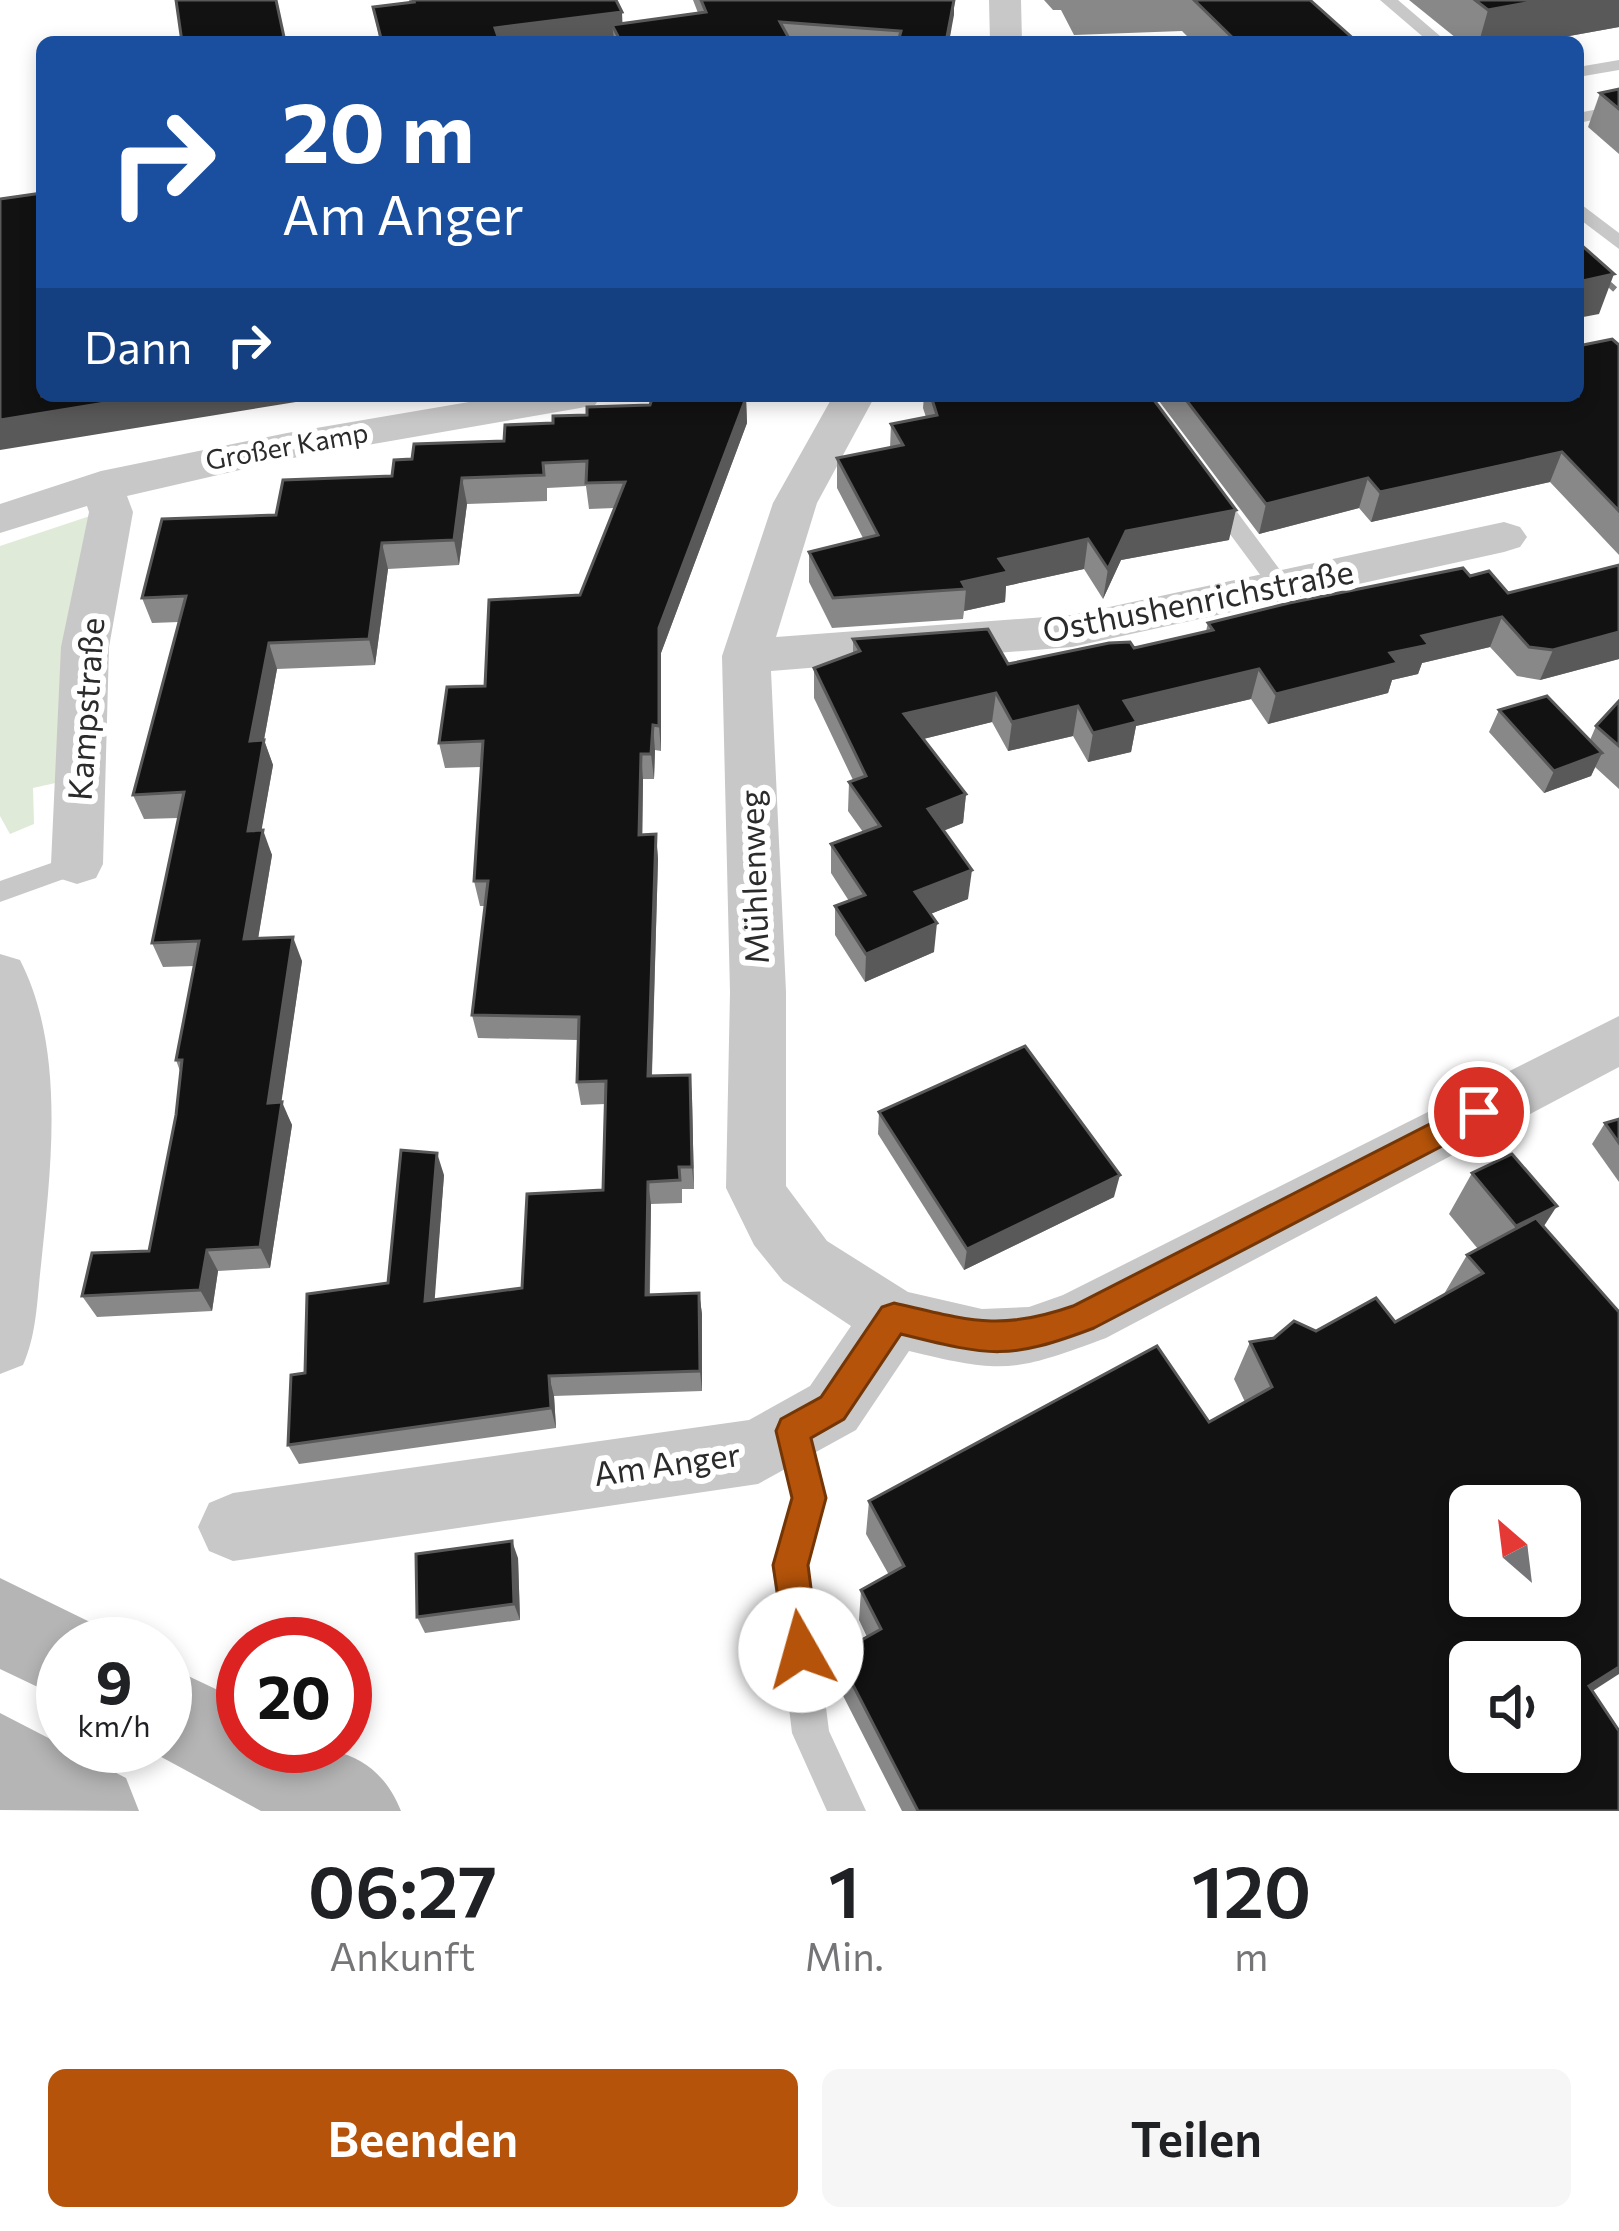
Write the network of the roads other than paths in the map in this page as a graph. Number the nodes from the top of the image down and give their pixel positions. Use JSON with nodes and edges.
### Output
{"nodes":[{"id":1,"x":1005,"y":0,"type":"edge"},
{"id":2,"x":1388,"y":0,"type":"edge"},
{"id":3,"x":1006,"y":36,"type":"edge"},
{"id":4,"x":1432,"y":36,"type":"edge"},
{"id":5,"x":1619,"y":65,"type":"edge"},
{"id":6,"x":1584,"y":71,"type":"edge"},
{"id":7,"x":1619,"y":110,"type":"edge"},
{"id":8,"x":1584,"y":117,"type":"edge"},
{"id":9,"x":1584,"y":213,"type":"edge"},
{"id":10,"x":1619,"y":243,"type":"edge"},
{"id":11,"x":545,"y":402,"type":"edge"},
{"id":12,"x":851,"y":402,"type":"edge"},
{"id":13,"x":1202,"y":481,"type":"edge"},
{"id":14,"x":101,"y":485,"type":"junction"},
{"id":15,"x":0,"y":519,"type":"edge"},
{"id":16,"x":1504,"y":537,"type":"dead end"},
{"id":17,"x":1281,"y":586,"type":"junction"},
{"id":18,"x":746,"y":656,"type":"junction"},
{"id":19,"x":77,"y":864,"type":"joint"},
{"id":20,"x":0,"y":892,"type":"edge"},
{"id":21,"x":0,"y":976,"type":"edge"},
{"id":22,"x":1619,"y":1040,"type":"edge"},
{"id":23,"x":894,"y":1318,"type":"junction"},
{"id":24,"x":0,"y":1345,"type":"edge"},
{"id":25,"x":793,"y":1431,"type":"junction"},
{"id":26,"x":232,"y":1527,"type":"dead end"},
{"id":27,"x":0,"y":1622,"type":"edge"},
{"id":28,"x":36,"y":1641,"type":"edge"},
{"id":29,"x":192,"y":1724,"type":"edge"},
{"id":30,"x":0,"y":1759,"type":"edge"},
{"id":31,"x":93,"y":1811,"type":"edge"},
{"id":32,"x":355,"y":1811,"type":"edge"},
{"id":33,"x":847,"y":1811,"type":"edge"}],
"edges":[{"from":1,"to":3,"type":"street"},
{"from":2,"to":4,"type":"lane"},
{"from":5,"to":6,"type":"lane"},
{"from":7,"to":8,"type":"lane"},
{"from":9,"to":10,"type":"lane"},
{"from":11,"to":14,"type":"street","name":"Großer Kamp"},
{"from":12,"to":18,"type":"street","name":"Mühlenweg"},
{"from":13,"to":17,"type":"lane"},
{"from":14,"to":15,"type":"street","name":"Großer Kamp"},
{"from":14,"to":19,"type":"street","name":"Kampstraße"},
{"from":16,"to":17,"type":"street","name":"Osthushenrichstraße"},
{"from":17,"to":18,"type":"street","name":"Osthushenrichstraße"},
{"from":18,"to":23,"type":"street","name":"Mühlenweg"},
{"from":19,"to":20,"type":"lane"},
{"from":21,"to":24,"type":"street"},
{"from":22,"to":23,"type":"street"},
{"from":23,"to":25,"type":"street","name":"Am Anger"},
{"from":25,"to":26,"type":"street","name":"Am Anger"},
{"from":25,"to":33,"type":"lane"},
{"from":27,"to":28,"type":"main road"},
{"from":29,"to":32,"type":"main road"},
{"from":30,"to":31,"type":"main road"}]}
